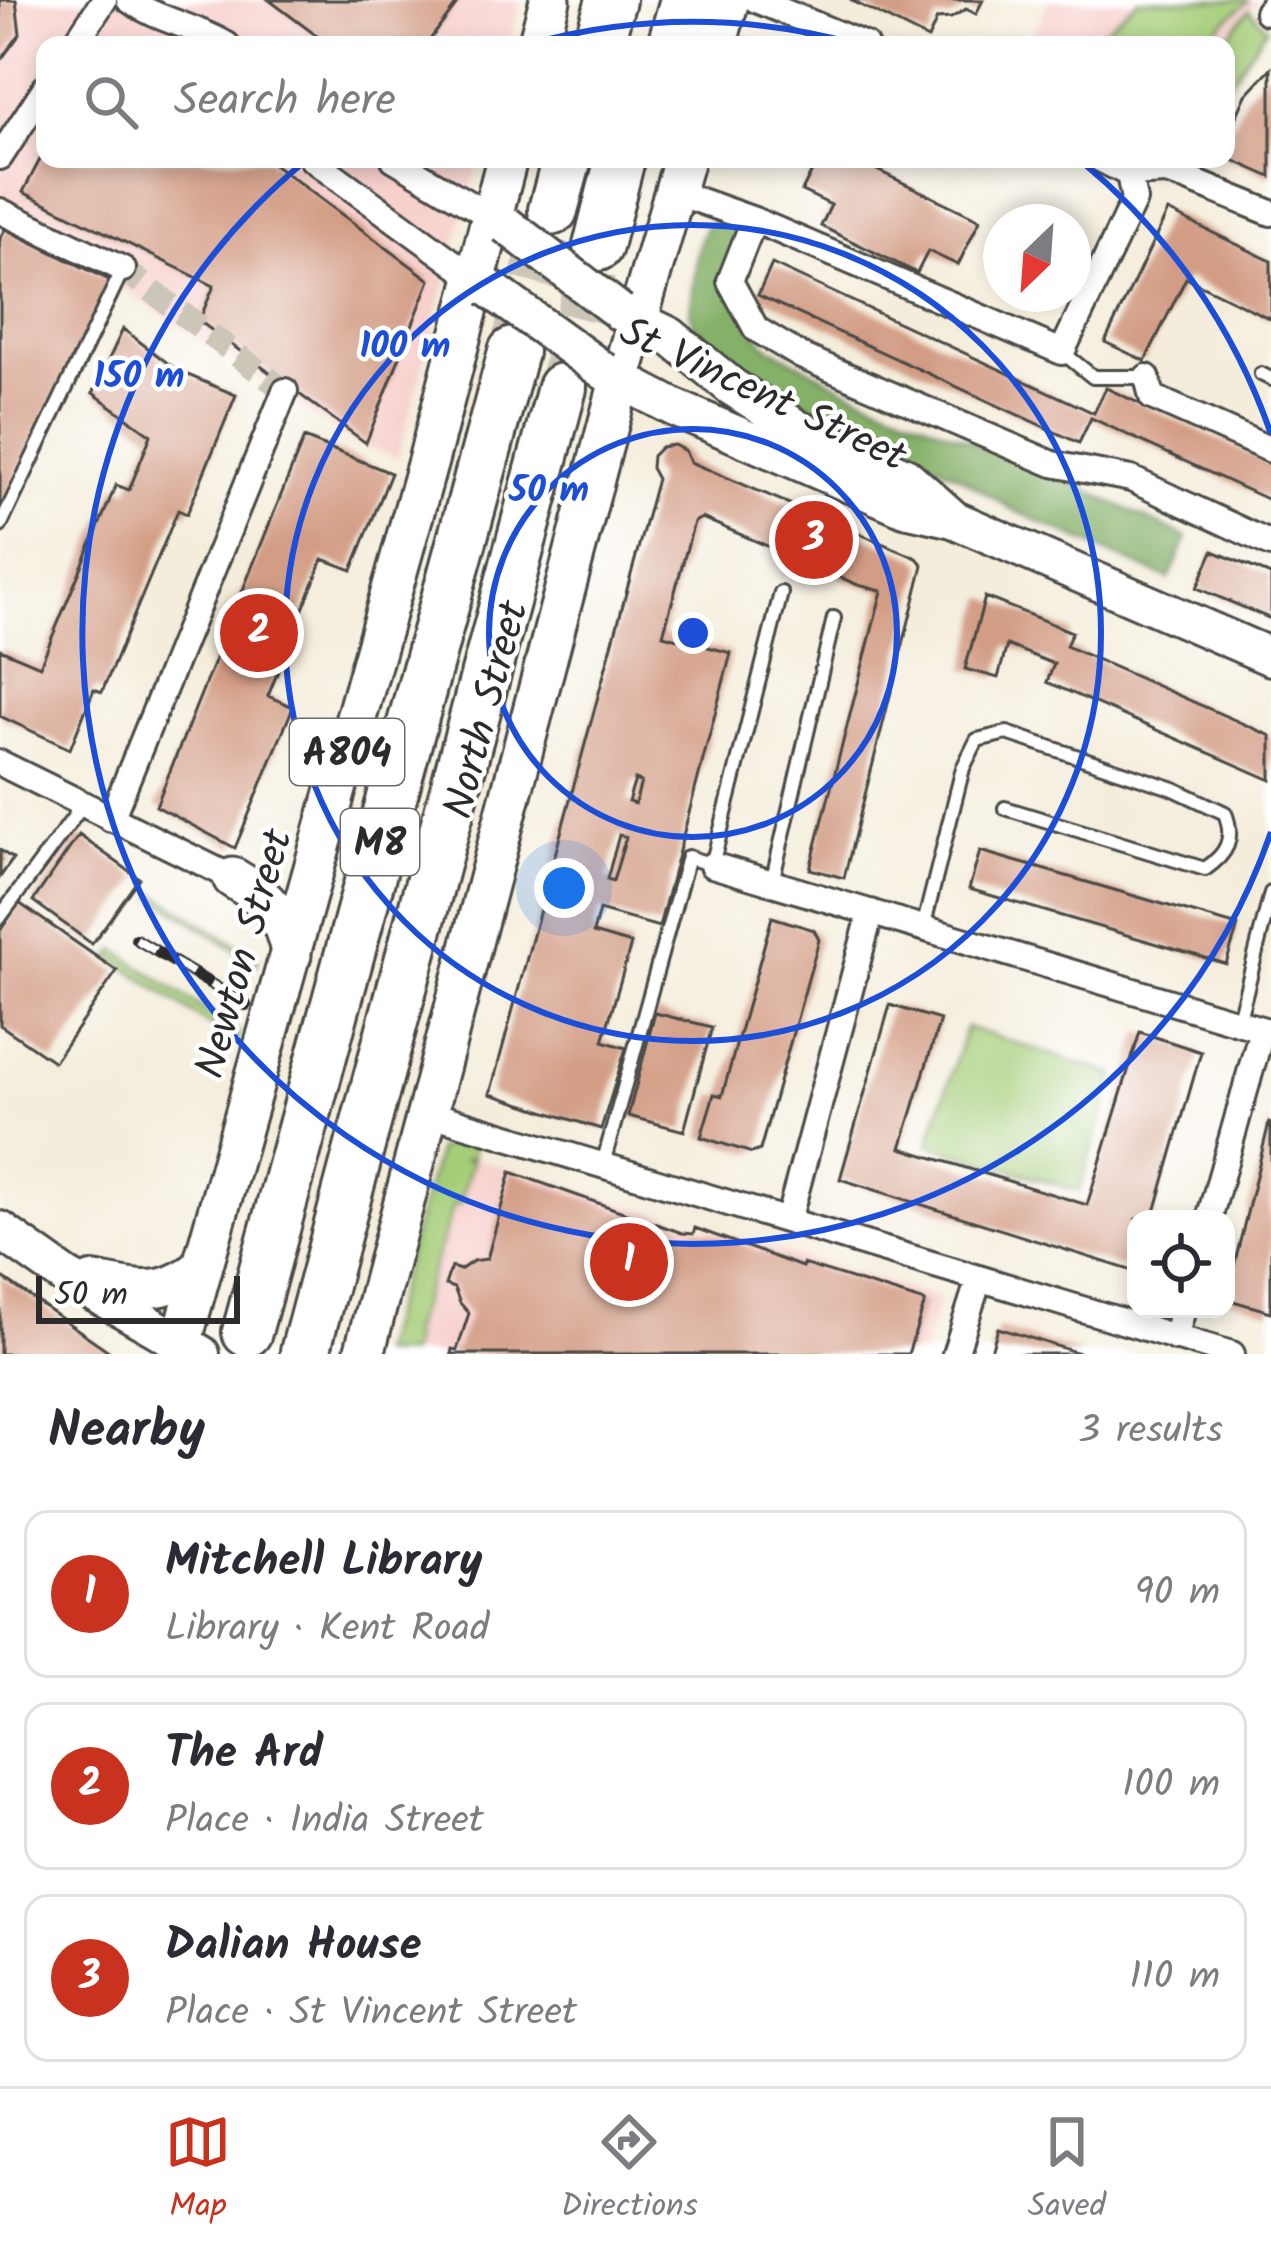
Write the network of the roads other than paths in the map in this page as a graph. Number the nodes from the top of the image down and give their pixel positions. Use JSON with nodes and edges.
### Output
{"nodes":[{"id":1,"x":104,"y":0,"type":"edge"},
{"id":2,"x":550,"y":0,"type":"edge"},
{"id":3,"x":611,"y":0,"type":"edge"},
{"id":4,"x":660,"y":0,"type":"edge"},
{"id":5,"x":685,"y":0,"type":"edge"},
{"id":6,"x":729,"y":0,"type":"edge"},
{"id":7,"x":756,"y":0,"type":"edge"},
{"id":8,"x":139,"y":7,"type":"edge"},
{"id":9,"x":80,"y":36,"type":"edge"},
{"id":10,"x":154,"y":36,"type":"edge"},
{"id":11,"x":206,"y":36,"type":"edge"},
{"id":12,"x":540,"y":36,"type":"edge"},
{"id":13,"x":601,"y":36,"type":"edge"},
{"id":14,"x":650,"y":36,"type":"edge"},
{"id":15,"x":675,"y":36,"type":"edge"},
{"id":16,"x":719,"y":36,"type":"edge"},
{"id":17,"x":843,"y":36,"type":"edge"},
{"id":18,"x":36,"y":102,"type":"edge"},
{"id":19,"x":0,"y":157,"type":"edge"},
{"id":20,"x":324,"y":168,"type":"edge"},
{"id":21,"x":409,"y":168,"type":"edge"},
{"id":22,"x":506,"y":168,"type":"edge"},
{"id":23,"x":565,"y":168,"type":"edge"},
{"id":24,"x":627,"y":168,"type":"edge"},
{"id":25,"x":1118,"y":168,"type":"edge"},
{"id":26,"x":1130,"y":174,"type":"junction"},
{"id":27,"x":680,"y":176,"type":"edge"},
{"id":28,"x":609,"y":202,"type":"tunnel mouth"},
{"id":29,"x":553,"y":210,"type":"tunnel mouth"},
{"id":30,"x":0,"y":211,"type":"edge"},
{"id":31,"x":1271,"y":213,"type":"edge"},
{"id":32,"x":754,"y":220,"type":"junction"},
{"id":33,"x":499,"y":221,"type":"junction"},
{"id":34,"x":123,"y":268,"type":"joint"},
{"id":35,"x":481,"y":282,"type":"junction"},
{"id":36,"x":629,"y":316,"type":"junction"},
{"id":37,"x":514,"y":352,"type":"tunnel mouth"},
{"id":38,"x":1062,"y":352,"type":"junction"},
{"id":39,"x":1147,"y":377,"type":"joint"},
{"id":40,"x":595,"y":380,"type":"junction"},
{"id":41,"x":285,"y":391,"type":"dead end"},
{"id":42,"x":1271,"y":450,"type":"edge"},
{"id":43,"x":953,"y":519,"type":"junction"},
{"id":44,"x":0,"y":526,"type":"edge"},
{"id":45,"x":1271,"y":544,"type":"edge"},
{"id":46,"x":781,"y":593,"type":"dead end"},
{"id":47,"x":834,"y":618,"type":"dead end"},
{"id":48,"x":1271,"y":657,"type":"edge"},
{"id":49,"x":0,"y":763,"type":"edge"},
{"id":50,"x":83,"y":805,"type":"junction"},
{"id":51,"x":1005,"y":808,"type":"dead end"},
{"id":52,"x":110,"y":819,"type":"junction"},
{"id":53,"x":320,"y":852,"type":"junction"},
{"id":54,"x":712,"y":865,"type":"junction"},
{"id":55,"x":232,"y":878,"type":"junction"},
{"id":56,"x":772,"y":882,"type":"junction"},
{"id":57,"x":1271,"y":893,"type":"edge"},
{"id":58,"x":871,"y":912,"type":"junction"},
{"id":59,"x":0,"y":917,"type":"edge"},
{"id":60,"x":923,"y":928,"type":"junction"},
{"id":61,"x":291,"y":955,"type":"junction"},
{"id":62,"x":1257,"y":1028,"type":"edge"},
{"id":63,"x":428,"y":1113,"type":"junction"},
{"id":64,"x":603,"y":1166,"type":"junction"},
{"id":65,"x":1210,"y":1210,"type":"edge"},
{"id":66,"x":788,"y":1221,"type":"junction"},
{"id":67,"x":0,"y":1230,"type":"edge"},
{"id":68,"x":204,"y":1265,"type":"junction"},
{"id":69,"x":65,"y":1276,"type":"junction"},
{"id":70,"x":979,"y":1279,"type":"junction"},
{"id":71,"x":1181,"y":1318,"type":"edge"},
{"id":72,"x":247,"y":1332,"type":"dead end"},
{"id":73,"x":1175,"y":1338,"type":"junction"},
{"id":74,"x":186,"y":1350,"type":"edge"},
{"id":75,"x":304,"y":1352,"type":"edge"},
{"id":76,"x":364,"y":1354,"type":"edge"},
{"id":77,"x":955,"y":1354,"type":"edge"},
{"id":78,"x":1232,"y":1354,"type":"edge"}],
"edges":[{"from":1,"to":9,"type":"street"},
{"from":2,"to":12,"type":"main road"},
{"from":3,"to":13,"type":"highway"},
{"from":4,"to":14,"type":"highway"},
{"from":5,"to":15,"type":"highway"},
{"from":6,"to":16,"type":"main road"},
{"from":7,"to":17,"type":"street"},
{"from":8,"to":10,"type":"street"},
{"from":8,"to":11,"type":"street"},
{"from":18,"to":19,"type":"street"},
{"from":20,"to":35,"type":"street","name":"St Vincent Street"},
{"from":21,"to":33,"type":"street","name":"St Vincent Street"},
{"from":22,"to":33,"type":"main road","name":"Newton Street","number":"A804"},
{"from":23,"to":29,"type":"highway"},
{"from":24,"to":28,"type":"highway"},
{"from":25,"to":26,"type":"street"},
{"from":26,"to":31,"type":"street"},
{"from":26,"to":38,"type":"street"},
{"from":27,"to":32,"type":"street"},
{"from":27,"to":36,"type":"main road","name":"North Street"},
{"from":30,"to":34,"type":"street"},
{"from":32,"to":38,"type":"street"},
{"from":32,"to":45,"type":"street"},
{"from":33,"to":35,"type":"main road","name":"Newton Street","number":"A804"},
{"from":33,"to":36,"type":"street","name":"St Vincent Street","bridge":true},
{"from":34,"to":44,"type":"lane"},
{"from":35,"to":40,"type":"street","name":"St Vincent Street","bridge":true},
{"from":35,"to":53,"type":"main road","name":"Newton Street","number":"A804"},
{"from":36,"to":40,"type":"main road","name":"North Street"},
{"from":36,"to":43,"type":"street","name":"St Vincent Street"},
{"from":37,"to":72,"type":"highway","number":"M8"},
{"from":38,"to":39,"type":"lane"},
{"from":39,"to":42,"type":"street"},
{"from":40,"to":43,"type":"street","name":"St Vincent Street"},
{"from":40,"to":63,"type":"main road","name":"North Street"},
{"from":40,"to":75,"type":"highway","number":"M8"},
{"from":41,"to":52,"type":"street"},
{"from":43,"to":48,"type":"street","name":"St Vincent Street"},
{"from":46,"to":54,"type":"lane"},
{"from":47,"to":56,"type":"lane"},
{"from":49,"to":50,"type":"street"},
{"from":50,"to":52,"type":"street"},
{"from":50,"to":59,"type":"lane"},
{"from":51,"to":60,"type":"lane"},
{"from":52,"to":55,"type":"street"},
{"from":53,"to":55,"type":"main road"},
{"from":53,"to":61,"type":"main road","name":"Newton Street","number":"A804"},
{"from":54,"to":56,"type":"street"},
{"from":54,"to":64,"type":"lane"},
{"from":55,"to":61,"type":"main road"},
{"from":56,"to":58,"type":"street"},
{"from":57,"to":62,"type":"lane"},
{"from":58,"to":60,"type":"street"},
{"from":58,"to":66,"type":"street"},
{"from":60,"to":62,"type":"street"},
{"from":61,"to":68,"type":"main road","name":"Newton Street","number":"A804"},
{"from":62,"to":65,"type":"street"},
{"from":63,"to":64,"type":"street"},
{"from":63,"to":76,"type":"main road","name":"North Street"},
{"from":64,"to":66,"type":"street"},
{"from":66,"to":70,"type":"street"},
{"from":67,"to":69,"type":"street"},
{"from":68,"to":69,"type":"street"},
{"from":68,"to":74,"type":"main road","name":"Newton Street","number":"A804"},
{"from":69,"to":74,"type":"street"},
{"from":70,"to":73,"type":"street"},
{"from":70,"to":77,"type":"street"},
{"from":71,"to":73,"type":"street"},
{"from":73,"to":78,"type":"street"}]}
